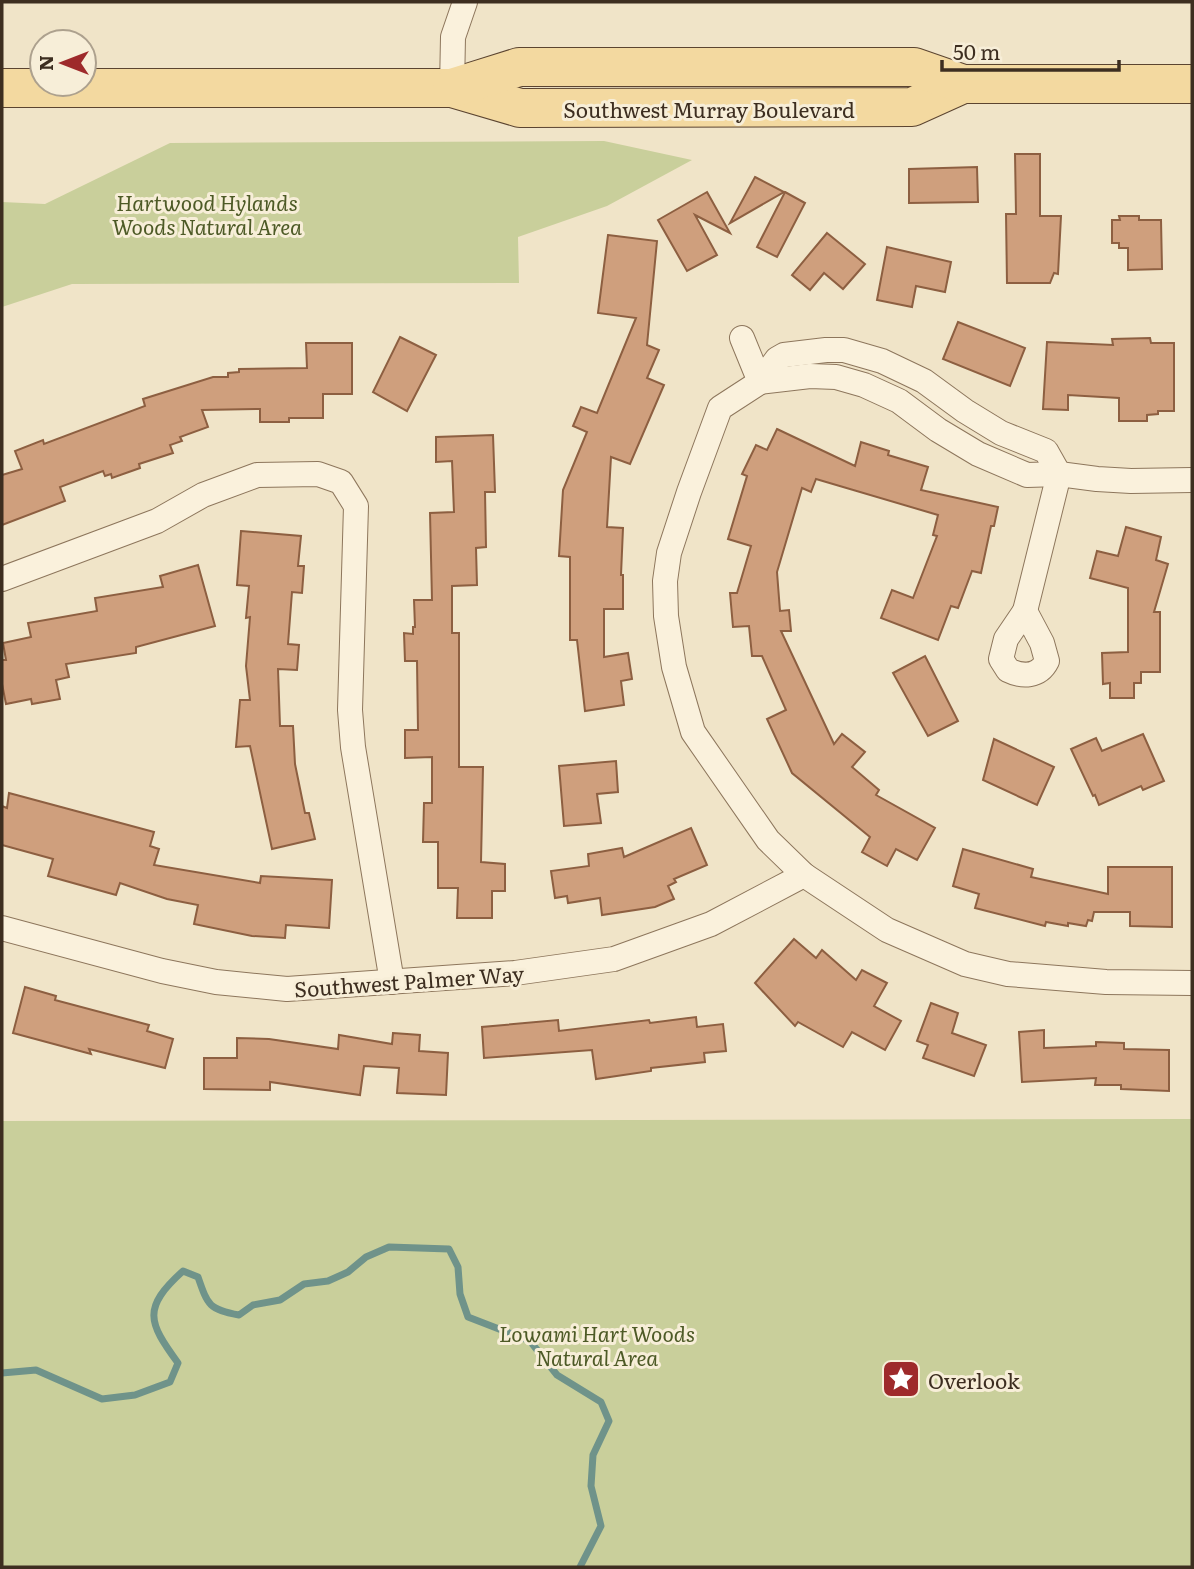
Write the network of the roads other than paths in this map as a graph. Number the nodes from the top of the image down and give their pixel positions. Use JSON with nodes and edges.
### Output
{"nodes":[{"id":1,"x":465,"y":2,"type":"edge"},
{"id":2,"x":1192,"y":84,"type":"edge"},
{"id":3,"x":2,"y":88,"type":"edge"},
{"id":4,"x":452,"y":88,"type":"junction"},
{"id":5,"x":742,"y":338,"type":"dead end"},
{"id":6,"x":761,"y":382,"type":"junction"},
{"id":7,"x":1059,"y":474,"type":"junction"},
{"id":8,"x":1192,"y":480,"type":"edge"},
{"id":9,"x":2,"y":579,"type":"edge"},
{"id":10,"x":1025,"y":611,"type":"dead end"},
{"id":11,"x":804,"y":875,"type":"junction"},
{"id":12,"x":2,"y":928,"type":"edge"},
{"id":13,"x":392,"y":982,"type":"junction"},
{"id":14,"x":1192,"y":983,"type":"edge"}],
"edges":[{"from":1,"to":4,"type":"street"},
{"from":2,"to":4,"type":"main road","name":"Southwest Murray Boulevard"},
{"from":3,"to":4,"type":"main road","name":"Southwest Murray Boulevard"},
{"from":5,"to":6,"type":"street"},
{"from":6,"to":7,"type":"street"},
{"from":6,"to":11,"type":"street"},
{"from":7,"to":8,"type":"street"},
{"from":7,"to":10,"type":"street"},
{"from":9,"to":13,"type":"street"},
{"from":11,"to":13,"type":"street","name":"Southwest Palmer Way"},
{"from":11,"to":14,"type":"street"},
{"from":12,"to":13,"type":"street","name":"Southwest Palmer Way"}]}
